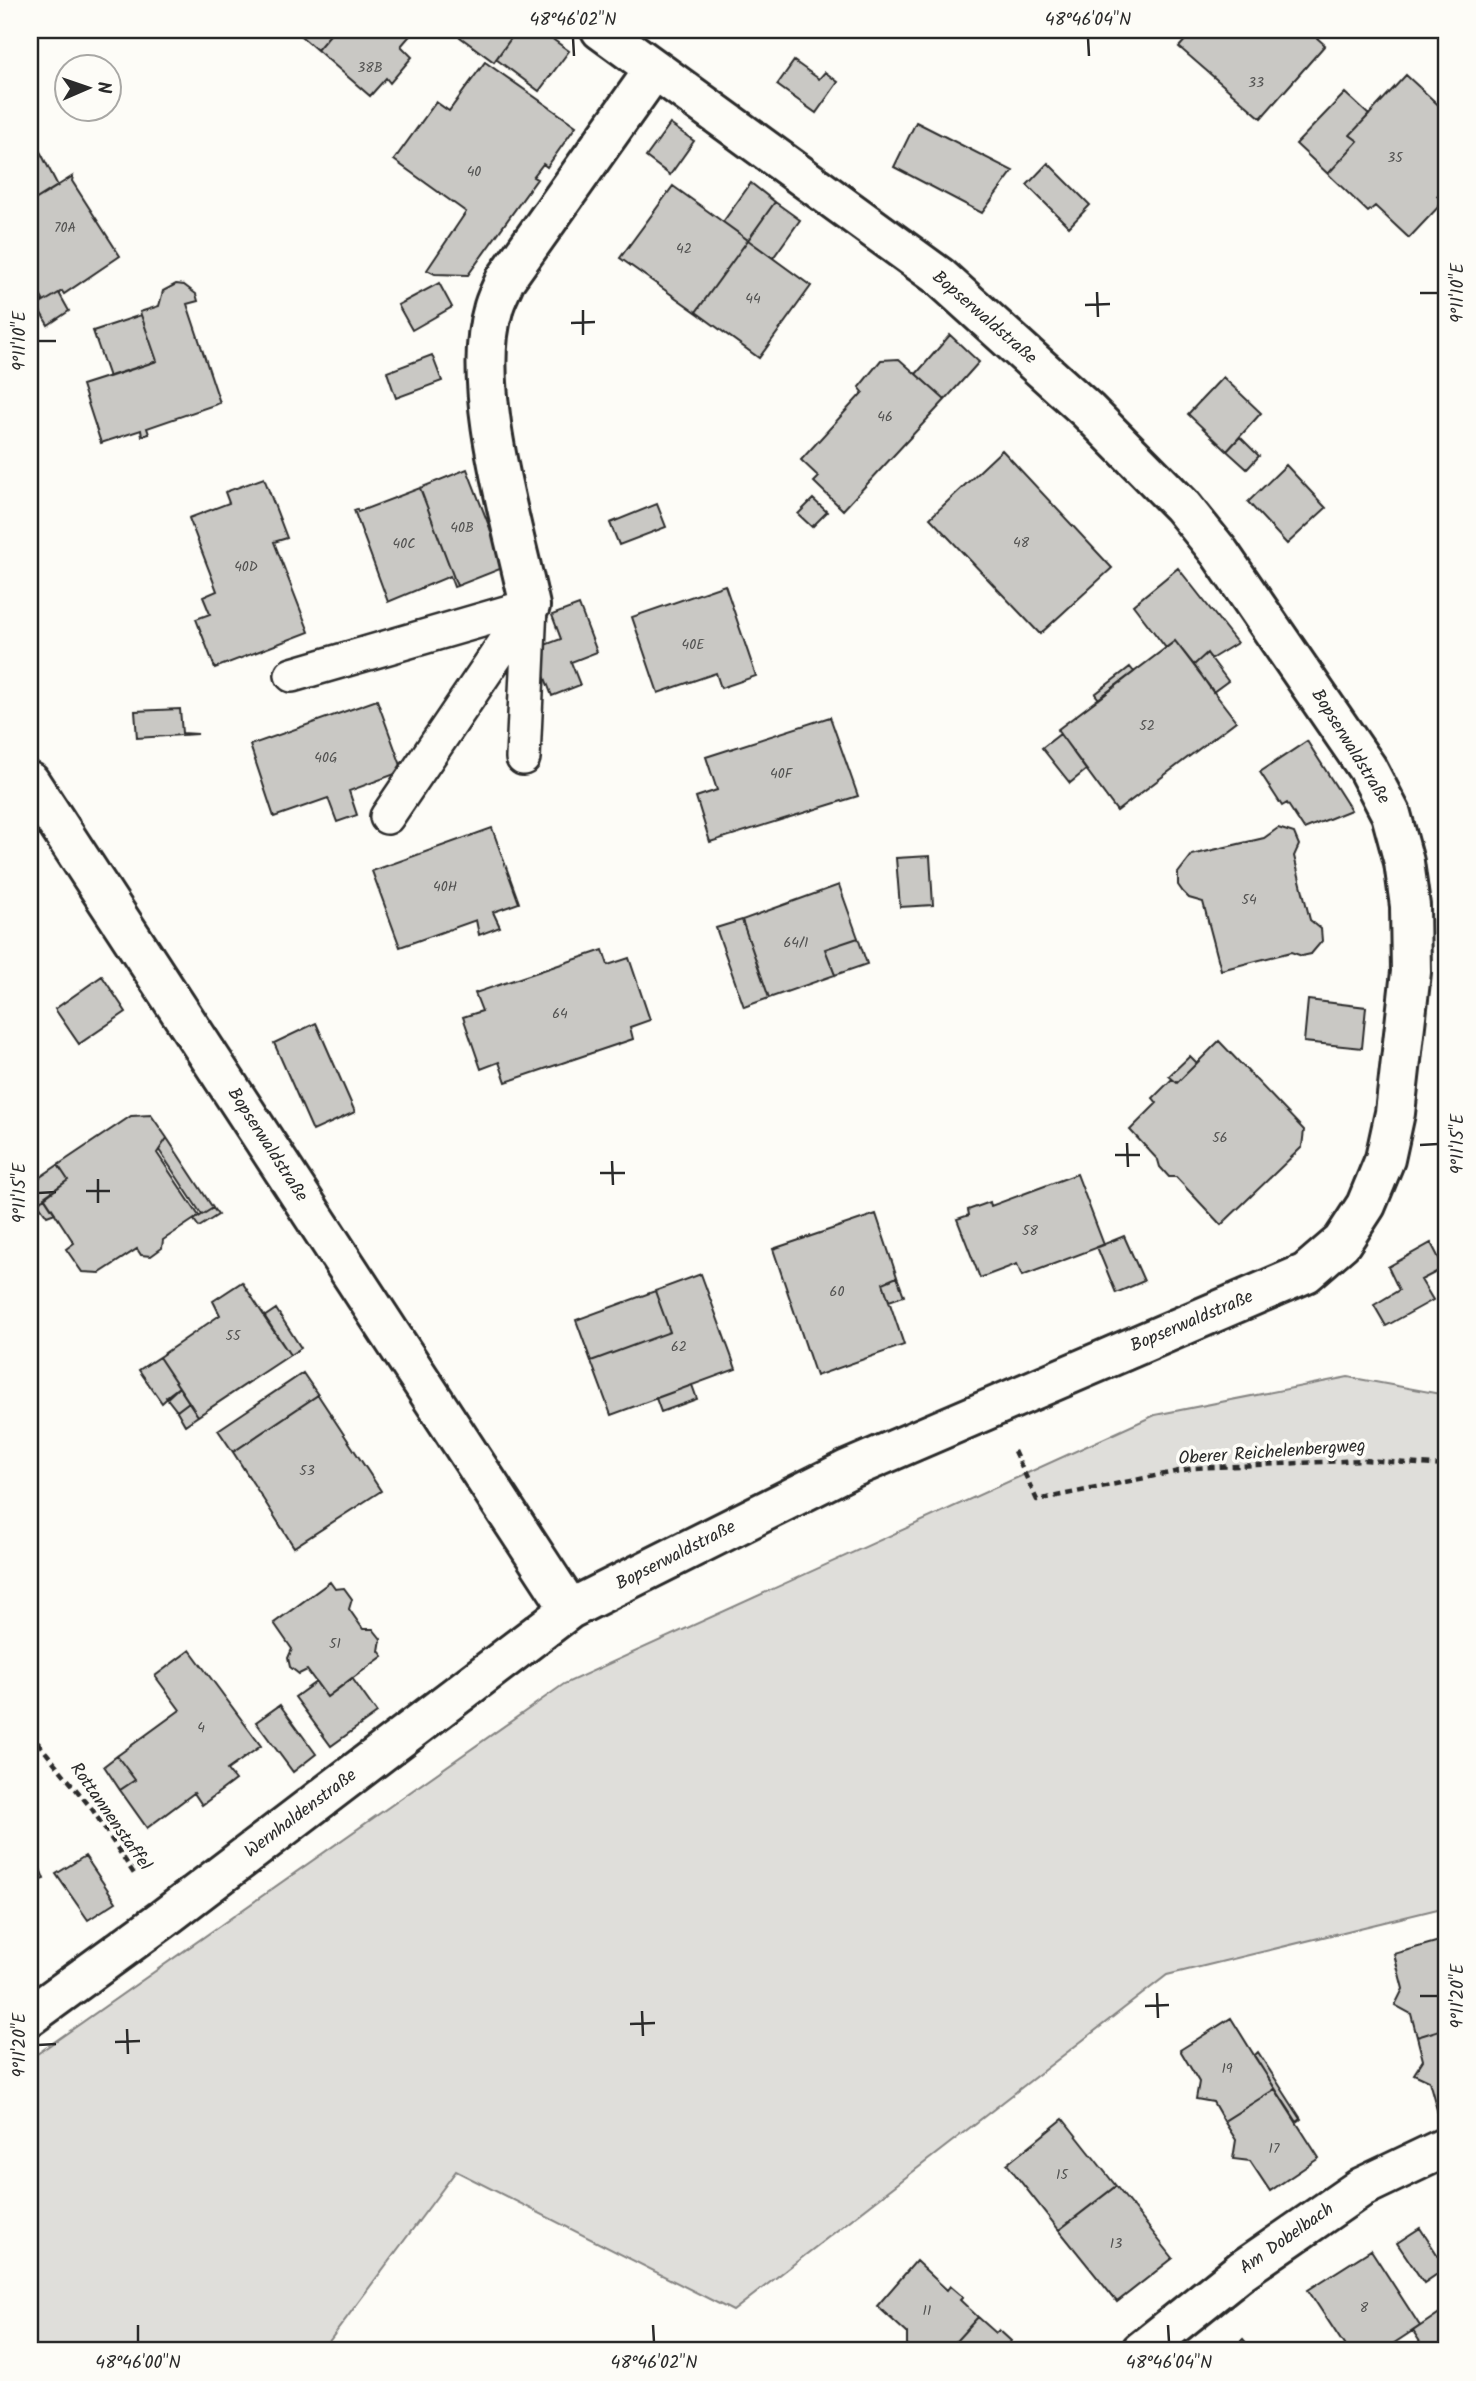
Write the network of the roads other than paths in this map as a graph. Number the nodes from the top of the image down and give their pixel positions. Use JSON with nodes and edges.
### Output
{"nodes":[{"id":1,"x":601,"y":30,"type":"edge"},
{"id":2,"x":654,"y":70,"type":"junction"},
{"id":3,"x":530,"y":606,"type":"junction"},
{"id":4,"x":292,"y":675,"type":"dead end"},
{"id":5,"x":523,"y":758,"type":"dead end"},
{"id":6,"x":30,"y":782,"type":"edge"},
{"id":7,"x":387,"y":817,"type":"dead end"},
{"id":8,"x":570,"y":1609,"type":"junction"},
{"id":9,"x":30,"y":2016,"type":"edge"},
{"id":10,"x":1446,"y":2147,"type":"edge"},
{"id":11,"x":1141,"y":2351,"type":"edge"}],
"edges":[{"from":1,"to":2,"type":"street","name":"Bopserwaldstraße"},
{"from":2,"to":3,"type":"street"},
{"from":2,"to":8,"type":"street","name":"Bopserwaldstraße"},
{"from":3,"to":4,"type":"lane"},
{"from":3,"to":5,"type":"lane"},
{"from":3,"to":7,"type":"lane"},
{"from":6,"to":8,"type":"street","name":"Bopserwaldstraße"},
{"from":8,"to":9,"type":"street","name":"Wernhaldenstraße"},
{"from":10,"to":11,"type":"street","name":"Am Dobelbach"}]}
